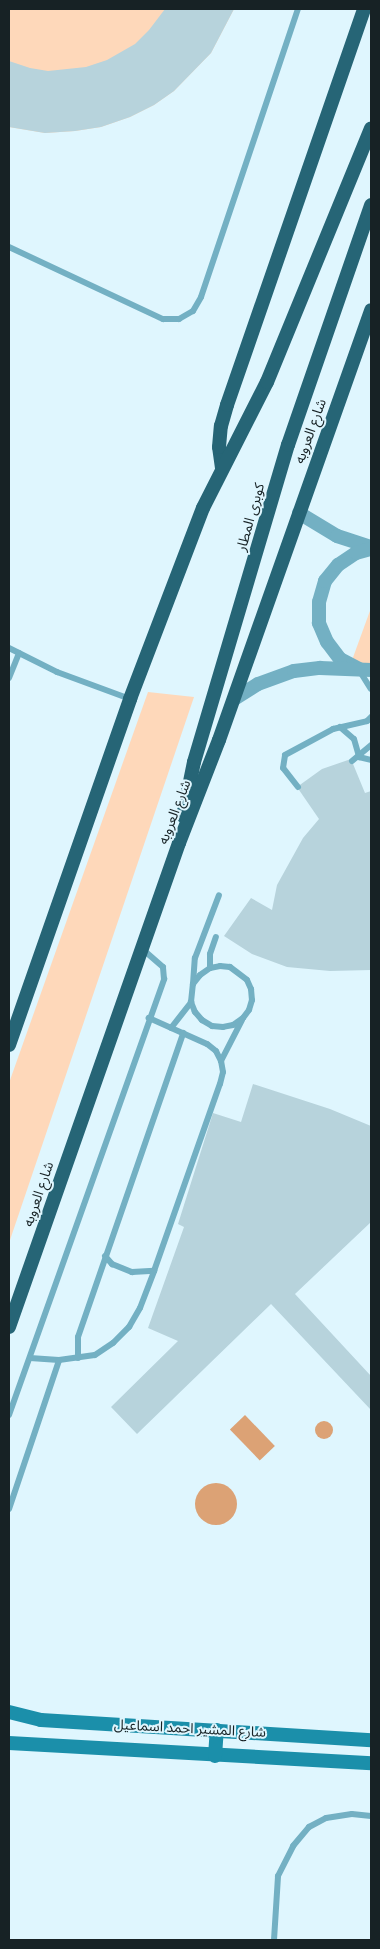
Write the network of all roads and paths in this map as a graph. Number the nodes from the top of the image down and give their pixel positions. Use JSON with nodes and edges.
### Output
{"nodes":[{"id":1,"x":298,"y":9,"type":"edge"},
{"id":2,"x":364,"y":9,"type":"edge"},
{"id":3,"x":371,"y":128,"type":"edge"},
{"id":4,"x":371,"y":205,"type":"edge"},
{"id":5,"x":9,"y":247,"type":"edge"},
{"id":6,"x":371,"y":310,"type":"edge"},
{"id":7,"x":222,"y":468,"type":"junction"},
{"id":8,"x":299,"y":513,"type":"junction"},
{"id":9,"x":371,"y":548,"type":"edge"},
{"id":10,"x":9,"y":648,"type":"edge"},
{"id":11,"x":18,"y":653,"type":"junction"},
{"id":12,"x":365,"y":670,"type":"edge"},
{"id":13,"x":9,"y":678,"type":"edge"},
{"id":14,"x":371,"y":689,"type":"edge"},
{"id":15,"x":130,"y":699,"type":"junction"},
{"id":16,"x":234,"y":700,"type":"junction"},
{"id":17,"x":371,"y":717,"type":"edge"},
{"id":18,"x":340,"y":727,"type":"junction"},
{"id":19,"x":371,"y":745,"type":"edge"},
{"id":20,"x":359,"y":757,"type":"junction"},
{"id":21,"x":371,"y":760,"type":"edge"},
{"id":22,"x":352,"y":762,"type":"dead end"},
{"id":23,"x":298,"y":787,"type":"dead end"},
{"id":24,"x":179,"y":843,"type":"junction"},
{"id":25,"x":219,"y":894,"type":"dead end"},
{"id":26,"x":216,"y":937,"type":"dead end"},
{"id":27,"x":142,"y":949,"type":"junction"},
{"id":28,"x":210,"y":968,"type":"junction"},
{"id":29,"x":194,"y":984,"type":"junction"},
{"id":30,"x":191,"y":1002,"type":"junction"},
{"id":31,"x":150,"y":1018,"type":"junction"},
{"id":32,"x":243,"y":1018,"type":"junction"},
{"id":33,"x":171,"y":1028,"type":"junction"},
{"id":34,"x":183,"y":1033,"type":"junction"},
{"id":35,"x":9,"y":1045,"type":"edge"},
{"id":36,"x":221,"y":1061,"type":"junction"},
{"id":37,"x":105,"y":1256,"type":"junction"},
{"id":38,"x":154,"y":1271,"type":"junction"},
{"id":39,"x":9,"y":1327,"type":"edge"},
{"id":40,"x":30,"y":1358,"type":"junction"},
{"id":41,"x":78,"y":1358,"type":"junction"},
{"id":42,"x":59,"y":1360,"type":"junction"},
{"id":43,"x":9,"y":1415,"type":"edge"},
{"id":44,"x":9,"y":1509,"type":"edge"},
{"id":45,"x":9,"y":1712,"type":"edge"},
{"id":46,"x":217,"y":1730,"type":"junction"},
{"id":47,"x":371,"y":1740,"type":"edge"},
{"id":48,"x":9,"y":1743,"type":"edge"},
{"id":49,"x":215,"y":1756,"type":"junction"},
{"id":50,"x":371,"y":1763,"type":"edge"},
{"id":51,"x":371,"y":1816,"type":"edge"},
{"id":52,"x":274,"y":1940,"type":"edge"}],
"edges":[{"from":1,"to":5,"type":"lane"},
{"from":2,"to":7,"type":"highway"},
{"from":3,"to":7,"type":"highway"},
{"from":4,"to":24,"type":"highway","name":"كوبرى المطار"},
{"from":6,"to":8,"type":"highway","name":"شارع العروبه"},
{"from":7,"to":15,"type":"highway"},
{"from":8,"to":9,"type":"street"},
{"from":8,"to":16,"type":"highway","name":"شارع العروبه"},
{"from":9,"to":12,"type":"street"},
{"from":10,"to":11,"type":"lane"},
{"from":11,"to":13,"type":"lane"},
{"from":11,"to":15,"type":"lane"},
{"from":12,"to":14,"type":"lane"},
{"from":12,"to":16,"type":"street"},
{"from":15,"to":35,"type":"highway"},
{"from":16,"to":24,"type":"highway","name":"شارع العروبه"},
{"from":17,"to":18,"type":"lane"},
{"from":18,"to":20,"type":"lane"},
{"from":18,"to":23,"type":"lane"},
{"from":19,"to":20,"type":"lane"},
{"from":20,"to":21,"type":"lane"},
{"from":20,"to":22,"type":"lane"},
{"from":24,"to":27,"type":"highway","name":"شارع العروبه"},
{"from":25,"to":29,"type":"lane"},
{"from":26,"to":28,"type":"lane"},
{"from":27,"to":31,"type":"lane"},
{"from":27,"to":39,"type":"highway","name":"شارع العروبه"},
{"from":28,"to":29,"type":"lane"},
{"from":28,"to":32,"type":"lane"},
{"from":29,"to":30,"type":"lane"},
{"from":30,"to":32,"type":"lane"},
{"from":30,"to":33,"type":"lane"},
{"from":31,"to":33,"type":"lane"},
{"from":31,"to":40,"type":"lane"},
{"from":32,"to":36,"type":"lane"},
{"from":33,"to":34,"type":"lane"},
{"from":34,"to":36,"type":"lane"},
{"from":34,"to":37,"type":"lane"},
{"from":36,"to":38,"type":"lane"},
{"from":37,"to":38,"type":"lane"},
{"from":37,"to":41,"type":"lane"},
{"from":38,"to":41,"type":"lane"},
{"from":40,"to":42,"type":"lane"},
{"from":40,"to":43,"type":"lane"},
{"from":41,"to":42,"type":"lane"},
{"from":42,"to":44,"type":"lane"},
{"from":45,"to":46,"type":"main road","name":"شارع المشير احمد اسماعيل"},
{"from":46,"to":47,"type":"main road","name":"شارع المشير احمد اسماعيل"},
{"from":46,"to":49,"type":"main road"},
{"from":48,"to":49,"type":"main road","name":"شارع المشير احمد اسماعيل"},
{"from":49,"to":50,"type":"main road","name":"شارع المشير احمد اسماعيل"},
{"from":51,"to":52,"type":"lane"}]}
